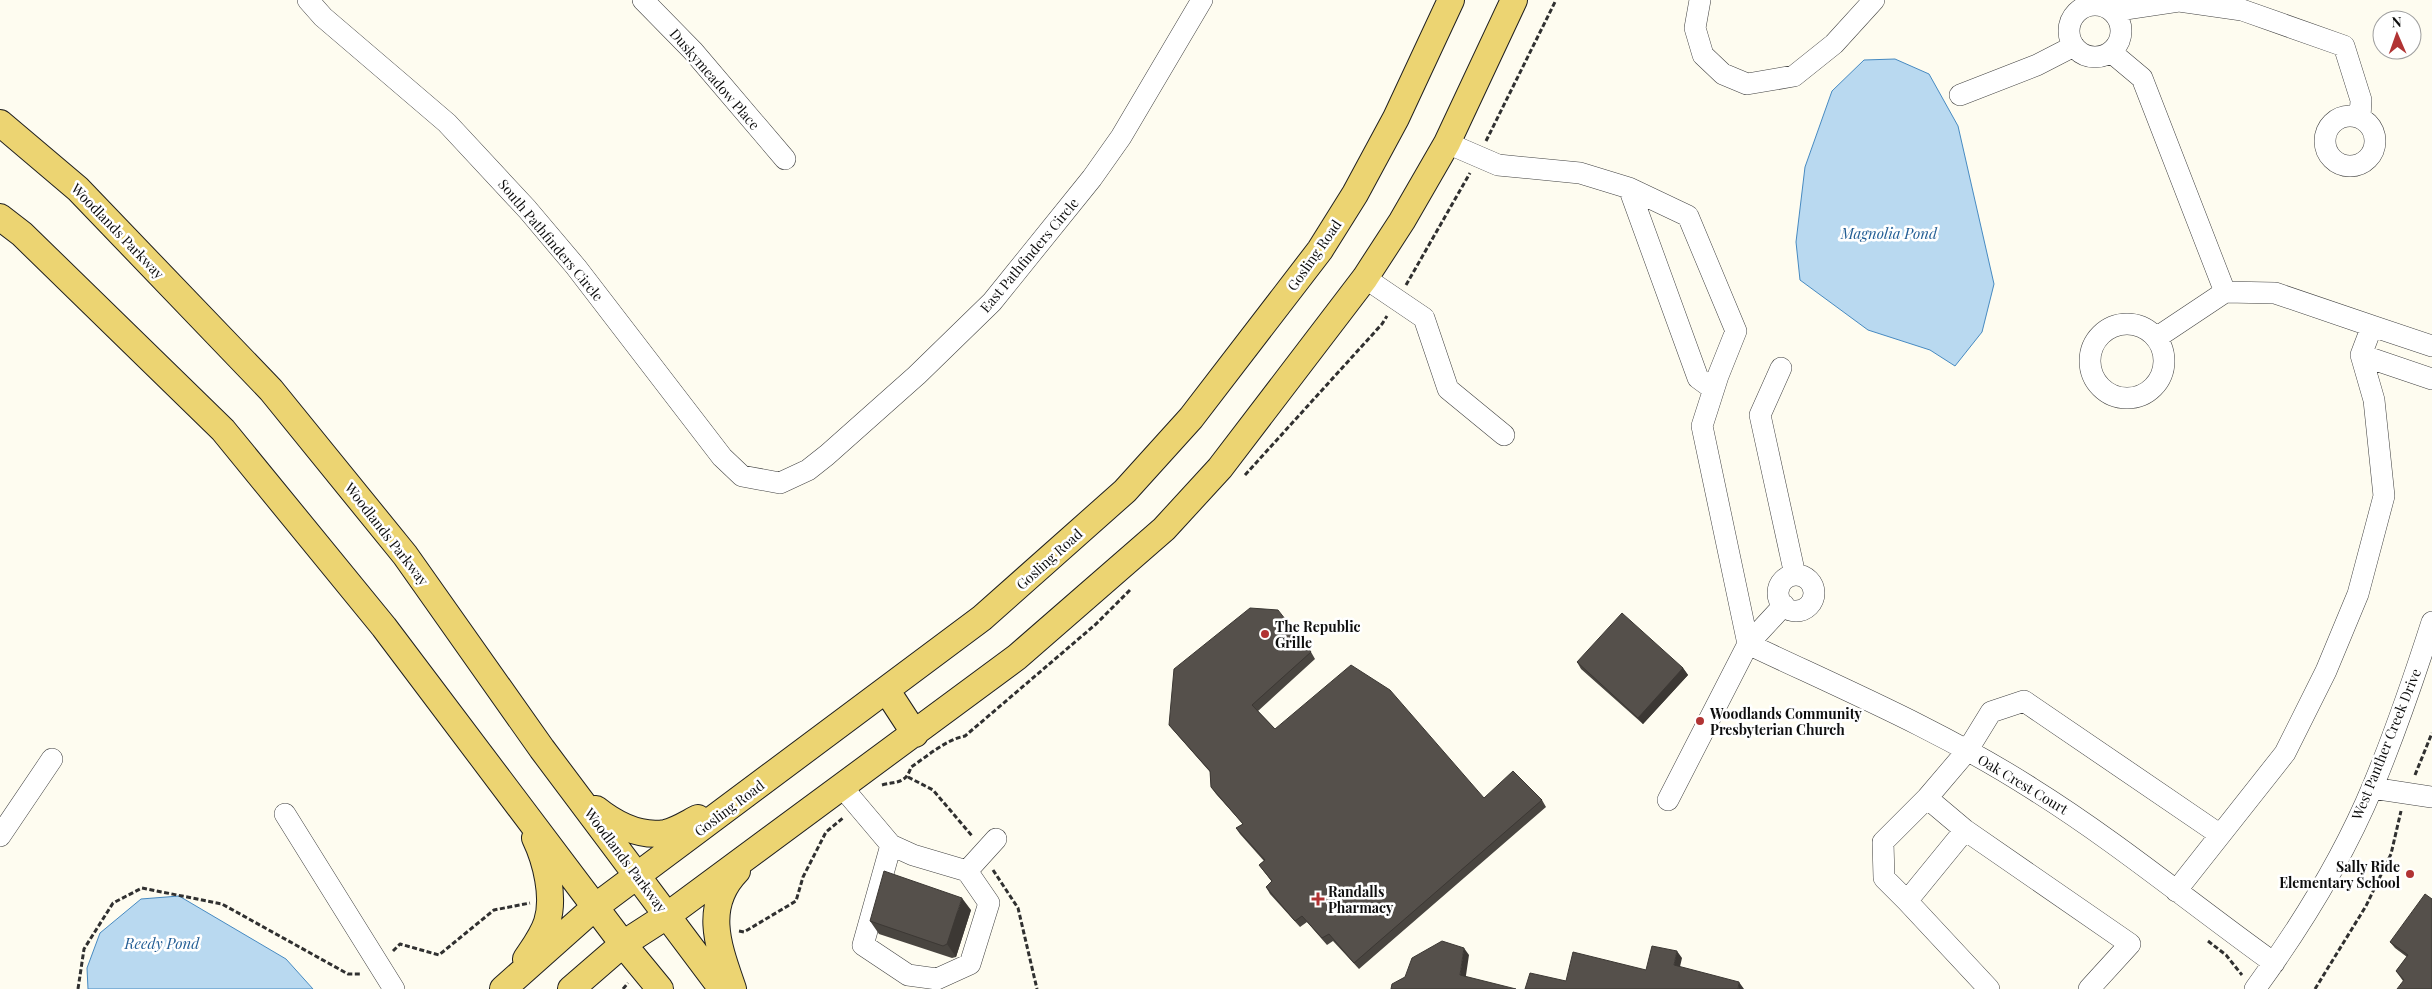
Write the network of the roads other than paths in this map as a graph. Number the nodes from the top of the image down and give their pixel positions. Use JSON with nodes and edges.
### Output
{"nodes":[{"id":1,"x":308,"y":0,"type":"edge"},
{"id":2,"x":643,"y":0,"type":"edge"},
{"id":3,"x":1202,"y":0,"type":"edge"},
{"id":4,"x":1451,"y":0,"type":"edge"},
{"id":5,"x":1514,"y":0,"type":"edge"},
{"id":6,"x":1700,"y":0,"type":"edge"},
{"id":7,"x":1874,"y":0,"type":"edge"},
{"id":8,"x":2089,"y":3,"type":"edge"},
{"id":9,"x":2112,"y":12,"type":"junction"},
{"id":10,"x":2074,"y":46,"type":"junction"},
{"id":11,"x":2111,"y":52,"type":"junction"},
{"id":12,"x":1960,"y":95,"type":"dead end"},
{"id":13,"x":2360,"y":118,"type":"dead end"},
{"id":14,"x":0,"y":123,"type":"edge"},
{"id":15,"x":1447,"y":144,"type":"junction"},
{"id":16,"x":785,"y":160,"type":"dead end"},
{"id":17,"x":1629,"y":188,"type":"junction"},
{"id":18,"x":0,"y":217,"type":"edge"},
{"id":19,"x":1365,"y":278,"type":"junction"},
{"id":20,"x":2225,"y":292,"type":"junction"},
{"id":21,"x":2372,"y":326,"type":"junction"},
{"id":22,"x":2156,"y":338,"type":"dead end"},
{"id":23,"x":2432,"y":346,"type":"edge"},
{"id":24,"x":2361,"y":355,"type":"junction"},
{"id":25,"x":1781,"y":368,"type":"dead end"},
{"id":26,"x":2432,"y":380,"type":"edge"},
{"id":27,"x":1713,"y":389,"type":"junction"},
{"id":28,"x":1504,"y":435,"type":"dead end"},
{"id":29,"x":780,"y":483,"type":"joint"},
{"id":30,"x":1794,"y":575,"type":"junction"},
{"id":31,"x":1784,"y":605,"type":"junction"},
{"id":32,"x":2432,"y":622,"type":"edge"},
{"id":33,"x":1748,"y":644,"type":"junction"},
{"id":34,"x":887,"y":691,"type":"junction"},
{"id":35,"x":915,"y":734,"type":"junction"},
{"id":36,"x":1967,"y":750,"type":"junction"},
{"id":37,"x":52,"y":759,"type":"dead end"},
{"id":38,"x":842,"y":787,"type":"junction"},
{"id":39,"x":2372,"y":788,"type":"junction"},
{"id":40,"x":572,"y":789,"type":"junction"},
{"id":41,"x":744,"y":797,"type":"junction"},
{"id":42,"x":2432,"y":797,"type":"edge"},
{"id":43,"x":1927,"y":798,"type":"junction"},
{"id":44,"x":1668,"y":800,"type":"dead end"},
{"id":45,"x":520,"y":808,"type":"junction"},
{"id":46,"x":285,"y":814,"type":"dead end"},
{"id":47,"x":1965,"y":830,"type":"junction"},
{"id":48,"x":2220,"y":834,"type":"junction"},
{"id":49,"x":0,"y":836,"type":"edge"},
{"id":50,"x":996,"y":839,"type":"dead end"},
{"id":51,"x":891,"y":844,"type":"junction"},
{"id":52,"x":763,"y":845,"type":"junction"},
{"id":53,"x":967,"y":871,"type":"junction"},
{"id":54,"x":638,"y":876,"type":"junction"},
{"id":55,"x":2176,"y":891,"type":"junction"},
{"id":56,"x":1907,"y":901,"type":"junction"},
{"id":57,"x":595,"y":907,"type":"junction"},
{"id":58,"x":668,"y":915,"type":"junction"},
{"id":59,"x":623,"y":944,"type":"junction"},
{"id":60,"x":2274,"y":963,"type":"junction"},
{"id":61,"x":2252,"y":986,"type":"edge"},
{"id":62,"x":394,"y":989,"type":"edge"},
{"id":63,"x":503,"y":989,"type":"edge"},
{"id":64,"x":571,"y":989,"type":"edge"},
{"id":65,"x":660,"y":989,"type":"edge"},
{"id":66,"x":722,"y":989,"type":"edge"},
{"id":67,"x":734,"y":989,"type":"edge"},
{"id":68,"x":1989,"y":989,"type":"edge"},
{"id":69,"x":2089,"y":989,"type":"edge"}],
"edges":[{"from":1,"to":29,"type":"street","name":"South Pathfinders Circle"},
{"from":2,"to":16,"type":"street","name":"Duskymeadow Place"},
{"from":3,"to":29,"type":"street","name":"East Pathfinders Circle"},
{"from":4,"to":34,"type":"main road","name":"Gosling Road"},
{"from":5,"to":15,"type":"main road"},
{"from":6,"to":7,"type":"street"},
{"from":8,"to":9,"type":"street"},
{"from":8,"to":10,"type":"street"},
{"from":9,"to":11,"type":"street"},
{"from":9,"to":13,"type":"street"},
{"from":10,"to":11,"type":"street"},
{"from":10,"to":12,"type":"street"},
{"from":11,"to":20,"type":"street"},
{"from":14,"to":40,"type":"main road","name":"Woodlands Parkway"},
{"from":15,"to":17,"type":"street"},
{"from":15,"to":19,"type":"main road"},
{"from":17,"to":27,"type":"street"},
{"from":17,"to":27,"type":"street"},
{"from":18,"to":45,"type":"main road"},
{"from":19,"to":28,"type":"street"},
{"from":19,"to":35,"type":"main road"},
{"from":20,"to":21,"type":"street"},
{"from":20,"to":22,"type":"street"},
{"from":21,"to":23,"type":"street"},
{"from":21,"to":24,"type":"street"},
{"from":24,"to":26,"type":"street"},
{"from":24,"to":48,"type":"street"},
{"from":25,"to":30,"type":"street"},
{"from":27,"to":33,"type":"street"},
{"from":30,"to":31,"type":"street"},
{"from":30,"to":31,"type":"street"},
{"from":31,"to":33,"type":"street"},
{"from":32,"to":39,"type":"street","name":"West Panther Creek Drive"},
{"from":33,"to":36,"type":"street","name":"Oak Crest Court"},
{"from":33,"to":44,"type":"street"},
{"from":34,"to":35,"type":"main road"},
{"from":34,"to":41,"type":"main road","name":"Gosling Road"},
{"from":35,"to":38,"type":"main road"},
{"from":36,"to":43,"type":"street"},
{"from":36,"to":48,"type":"street"},
{"from":36,"to":55,"type":"street","name":"Oak Crest Court"},
{"from":37,"to":49,"type":"street"},
{"from":38,"to":51,"type":"street"},
{"from":38,"to":52,"type":"main road"},
{"from":39,"to":42,"type":"street"},
{"from":39,"to":60,"type":"street","name":"West Panther Creek Drive"},
{"from":40,"to":41,"type":"main road"},
{"from":40,"to":54,"type":"main road","name":"Woodlands Parkway"},
{"from":41,"to":54,"type":"main road","name":"Gosling Road"},
{"from":43,"to":47,"type":"street"},
{"from":43,"to":56,"type":"street"},
{"from":45,"to":57,"type":"main road"},
{"from":45,"to":63,"type":"main road"},
{"from":46,"to":62,"type":"street"},
{"from":47,"to":56,"type":"street"},
{"from":47,"to":69,"type":"street"},
{"from":48,"to":55,"type":"street"},
{"from":50,"to":53,"type":"street"},
{"from":51,"to":53,"type":"street"},
{"from":51,"to":53,"type":"street"},
{"from":52,"to":58,"type":"main road"},
{"from":52,"to":67,"type":"main road"},
{"from":54,"to":57,"type":"main road","name":"Gosling Road"},
{"from":54,"to":58,"type":"main road","name":"Woodlands Parkway"},
{"from":55,"to":60,"type":"street","name":"Oak Crest Court"},
{"from":56,"to":68,"type":"street"},
{"from":57,"to":59,"type":"main road"},
{"from":57,"to":63,"type":"main road","name":"Gosling Road"},
{"from":58,"to":59,"type":"main road"},
{"from":58,"to":66,"type":"main road","name":"Woodlands Parkway"},
{"from":59,"to":64,"type":"main road"},
{"from":59,"to":65,"type":"main road"},
{"from":60,"to":61,"type":"street","name":"West Panther Creek Drive"}]}
